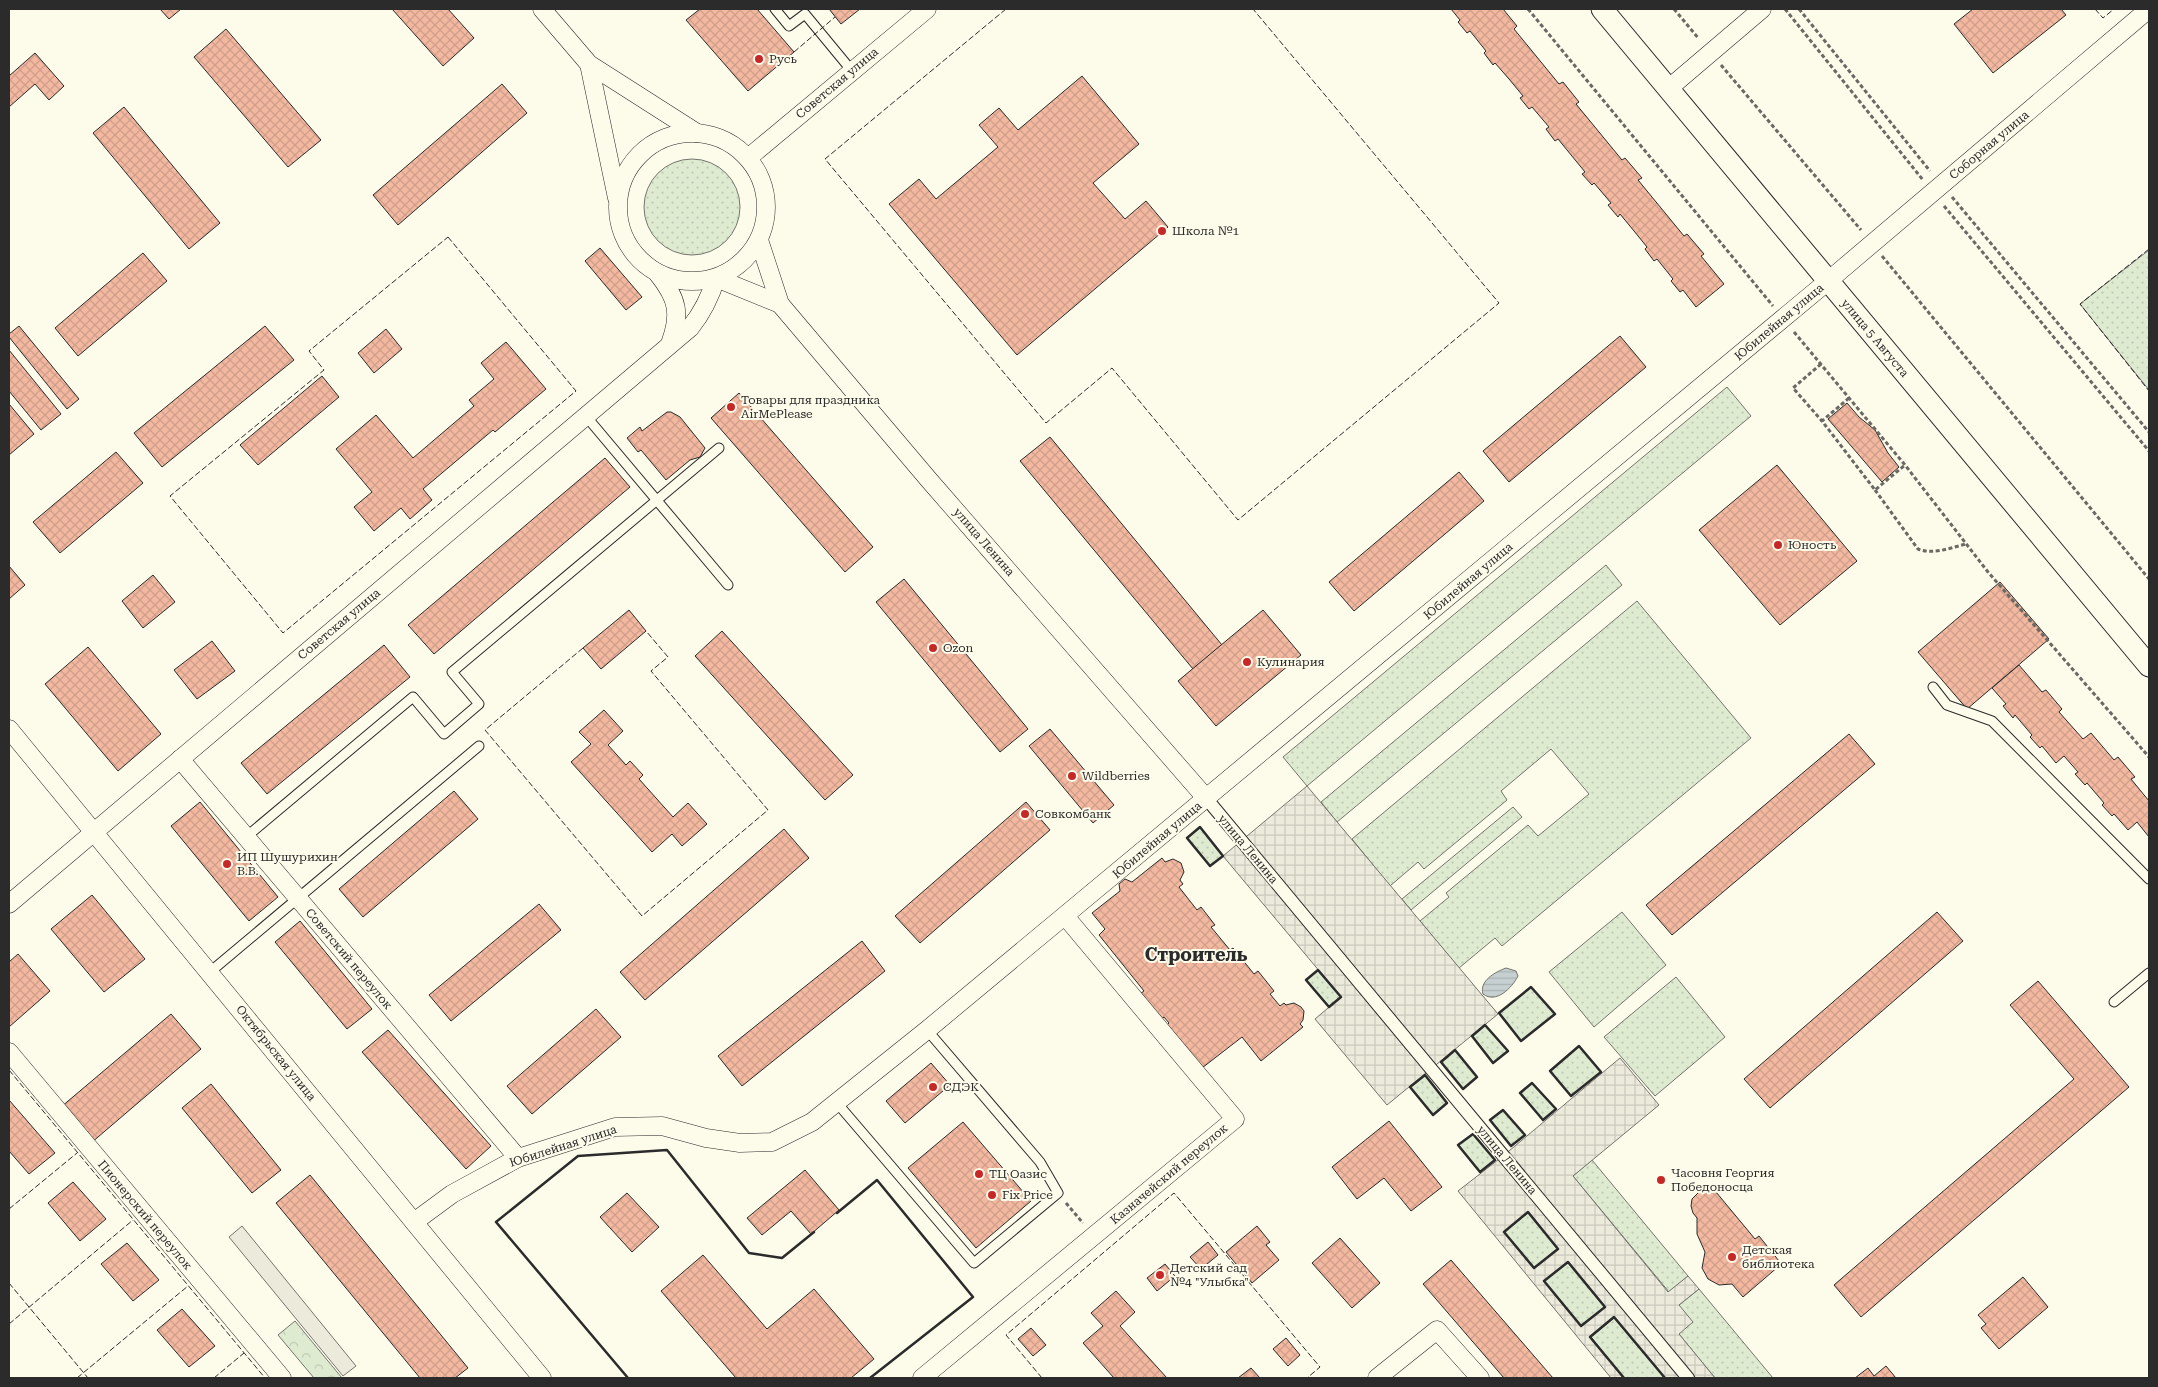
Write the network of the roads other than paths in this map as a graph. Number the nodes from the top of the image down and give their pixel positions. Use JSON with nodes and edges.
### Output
{"nodes":[{"id":1,"x":542,"y":9,"type":"edge"},
{"id":2,"x":775,"y":9,"type":"edge"},
{"id":3,"x":927,"y":9,"type":"edge"},
{"id":4,"x":1602,"y":9,"type":"edge"},
{"id":5,"x":1762,"y":9,"type":"edge"},
{"id":6,"x":2149,"y":9,"type":"edge"},
{"id":7,"x":589,"y":64,"type":"junction"},
{"id":8,"x":852,"y":71,"type":"junction"},
{"id":9,"x":1668,"y":89,"type":"junction"},
{"id":10,"x":697,"y":133,"type":"junction"},
{"id":11,"x":748,"y":158,"type":"junction"},
{"id":12,"x":617,"y":201,"type":"junction"},
{"id":13,"x":759,"y":240,"type":"junction"},
{"id":14,"x":658,"y":274,"type":"junction"},
{"id":15,"x":716,"y":278,"type":"junction"},
{"id":16,"x":1828,"y":281,"type":"junction"},
{"id":17,"x":780,"y":304,"type":"junction"},
{"id":18,"x":670,"y":345,"type":"junction"},
{"id":19,"x":585,"y":416,"type":"junction"},
{"id":20,"x":719,"y":448,"type":"dead end"},
{"id":21,"x":657,"y":500,"type":"junction"},
{"id":22,"x":728,"y":585,"type":"dead end"},
{"id":23,"x":2149,"y":666,"type":"edge"},
{"id":24,"x":1933,"y":687,"type":"dead end"},
{"id":25,"x":9,"y":729,"type":"edge"},
{"id":26,"x":479,"y":746,"type":"dead end"},
{"id":27,"x":180,"y":759,"type":"junction"},
{"id":28,"x":1206,"y":798,"type":"junction"},
{"id":29,"x":94,"y":832,"type":"junction"},
{"id":30,"x":246,"y":837,"type":"junction"},
{"id":31,"x":2149,"y":879,"type":"edge"},
{"id":32,"x":298,"y":898,"type":"junction"},
{"id":33,"x":9,"y":904,"type":"edge"},
{"id":34,"x":1065,"y":916,"type":"junction"},
{"id":35,"x":210,"y":972,"type":"junction"},
{"id":36,"x":2149,"y":973,"type":"edge"},
{"id":37,"x":2114,"y":1002,"type":"dead end"},
{"id":38,"x":927,"y":1030,"type":"junction"},
{"id":39,"x":9,"y":1052,"type":"edge"},
{"id":40,"x":837,"y":1104,"type":"junction"},
{"id":41,"x":518,"y":1158,"type":"junction"},
{"id":42,"x":414,"y":1222,"type":"junction"},
{"id":43,"x":282,"y":1378,"type":"edge"},
{"id":44,"x":542,"y":1378,"type":"edge"},
{"id":45,"x":922,"y":1378,"type":"edge"},
{"id":46,"x":1377,"y":1378,"type":"edge"},
{"id":47,"x":1480,"y":1378,"type":"edge"},
{"id":48,"x":1688,"y":1378,"type":"edge"}],
"edges":[{"from":1,"to":7,"type":"street"},
{"from":2,"to":8,"type":"lane"},
{"from":3,"to":8,"type":"street","name":"Советская улица"},
{"from":4,"to":9,"type":"street","name":"улица 5 Августа"},
{"from":5,"to":9,"type":"street"},
{"from":6,"to":16,"type":"street","name":"Соборная улица"},
{"from":7,"to":10,"type":"street"},
{"from":7,"to":12,"type":"street"},
{"from":8,"to":11,"type":"street","name":"Советская улица"},
{"from":9,"to":16,"type":"street","name":"улица 5 Августа"},
{"from":10,"to":11,"type":"street"},
{"from":10,"to":12,"type":"street"},
{"from":11,"to":13,"type":"street"},
{"from":12,"to":14,"type":"street"},
{"from":13,"to":15,"type":"street"},
{"from":13,"to":17,"type":"street"},
{"from":14,"to":15,"type":"street"},
{"from":14,"to":18,"type":"street"},
{"from":15,"to":17,"type":"street"},
{"from":15,"to":18,"type":"street","name":"Советская улица"},
{"from":16,"to":23,"type":"street","name":"улица 5 Августа"},
{"from":16,"to":28,"type":"street","name":"Юбилейная улица"},
{"from":17,"to":28,"type":"street","name":"улица Ленина"},
{"from":18,"to":19,"type":"street","name":"Советская улица"},
{"from":19,"to":21,"type":"lane"},
{"from":19,"to":27,"type":"street","name":"Советская улица"},
{"from":20,"to":21,"type":"lane"},
{"from":21,"to":22,"type":"lane"},
{"from":21,"to":30,"type":"lane"},
{"from":24,"to":31,"type":"lane"},
{"from":25,"to":29,"type":"street","name":"Октябрьская улица"},
{"from":26,"to":32,"type":"lane"},
{"from":27,"to":29,"type":"street","name":"Советская улица"},
{"from":27,"to":30,"type":"street","name":"Советский переулок"},
{"from":28,"to":34,"type":"street","name":"Юбилейная улица"},
{"from":28,"to":48,"type":"street","name":"улица Ленина"},
{"from":29,"to":33,"type":"street","name":"Советская улица"},
{"from":29,"to":35,"type":"street","name":"Октябрьская улица"},
{"from":30,"to":32,"type":"street","name":"Советский переулок"},
{"from":32,"to":35,"type":"lane"},
{"from":32,"to":41,"type":"street","name":"Советский переулок"},
{"from":34,"to":38,"type":"street","name":"Юбилейная улица"},
{"from":34,"to":45,"type":"street","name":"Казначейский переулок"},
{"from":35,"to":42,"type":"street","name":"Октябрьская улица"},
{"from":36,"to":37,"type":"lane"},
{"from":38,"to":40,"type":"street","name":"Юбилейная улица"},
{"from":38,"to":40,"type":"lane"},
{"from":39,"to":43,"type":"street","name":"Пионерский переулок"},
{"from":40,"to":41,"type":"street","name":"Юбилейная улица"},
{"from":41,"to":42,"type":"street","name":"Юбилейная улица"},
{"from":42,"to":44,"type":"street","name":"Октябрьская улица"},
{"from":46,"to":47,"type":"street"}]}
